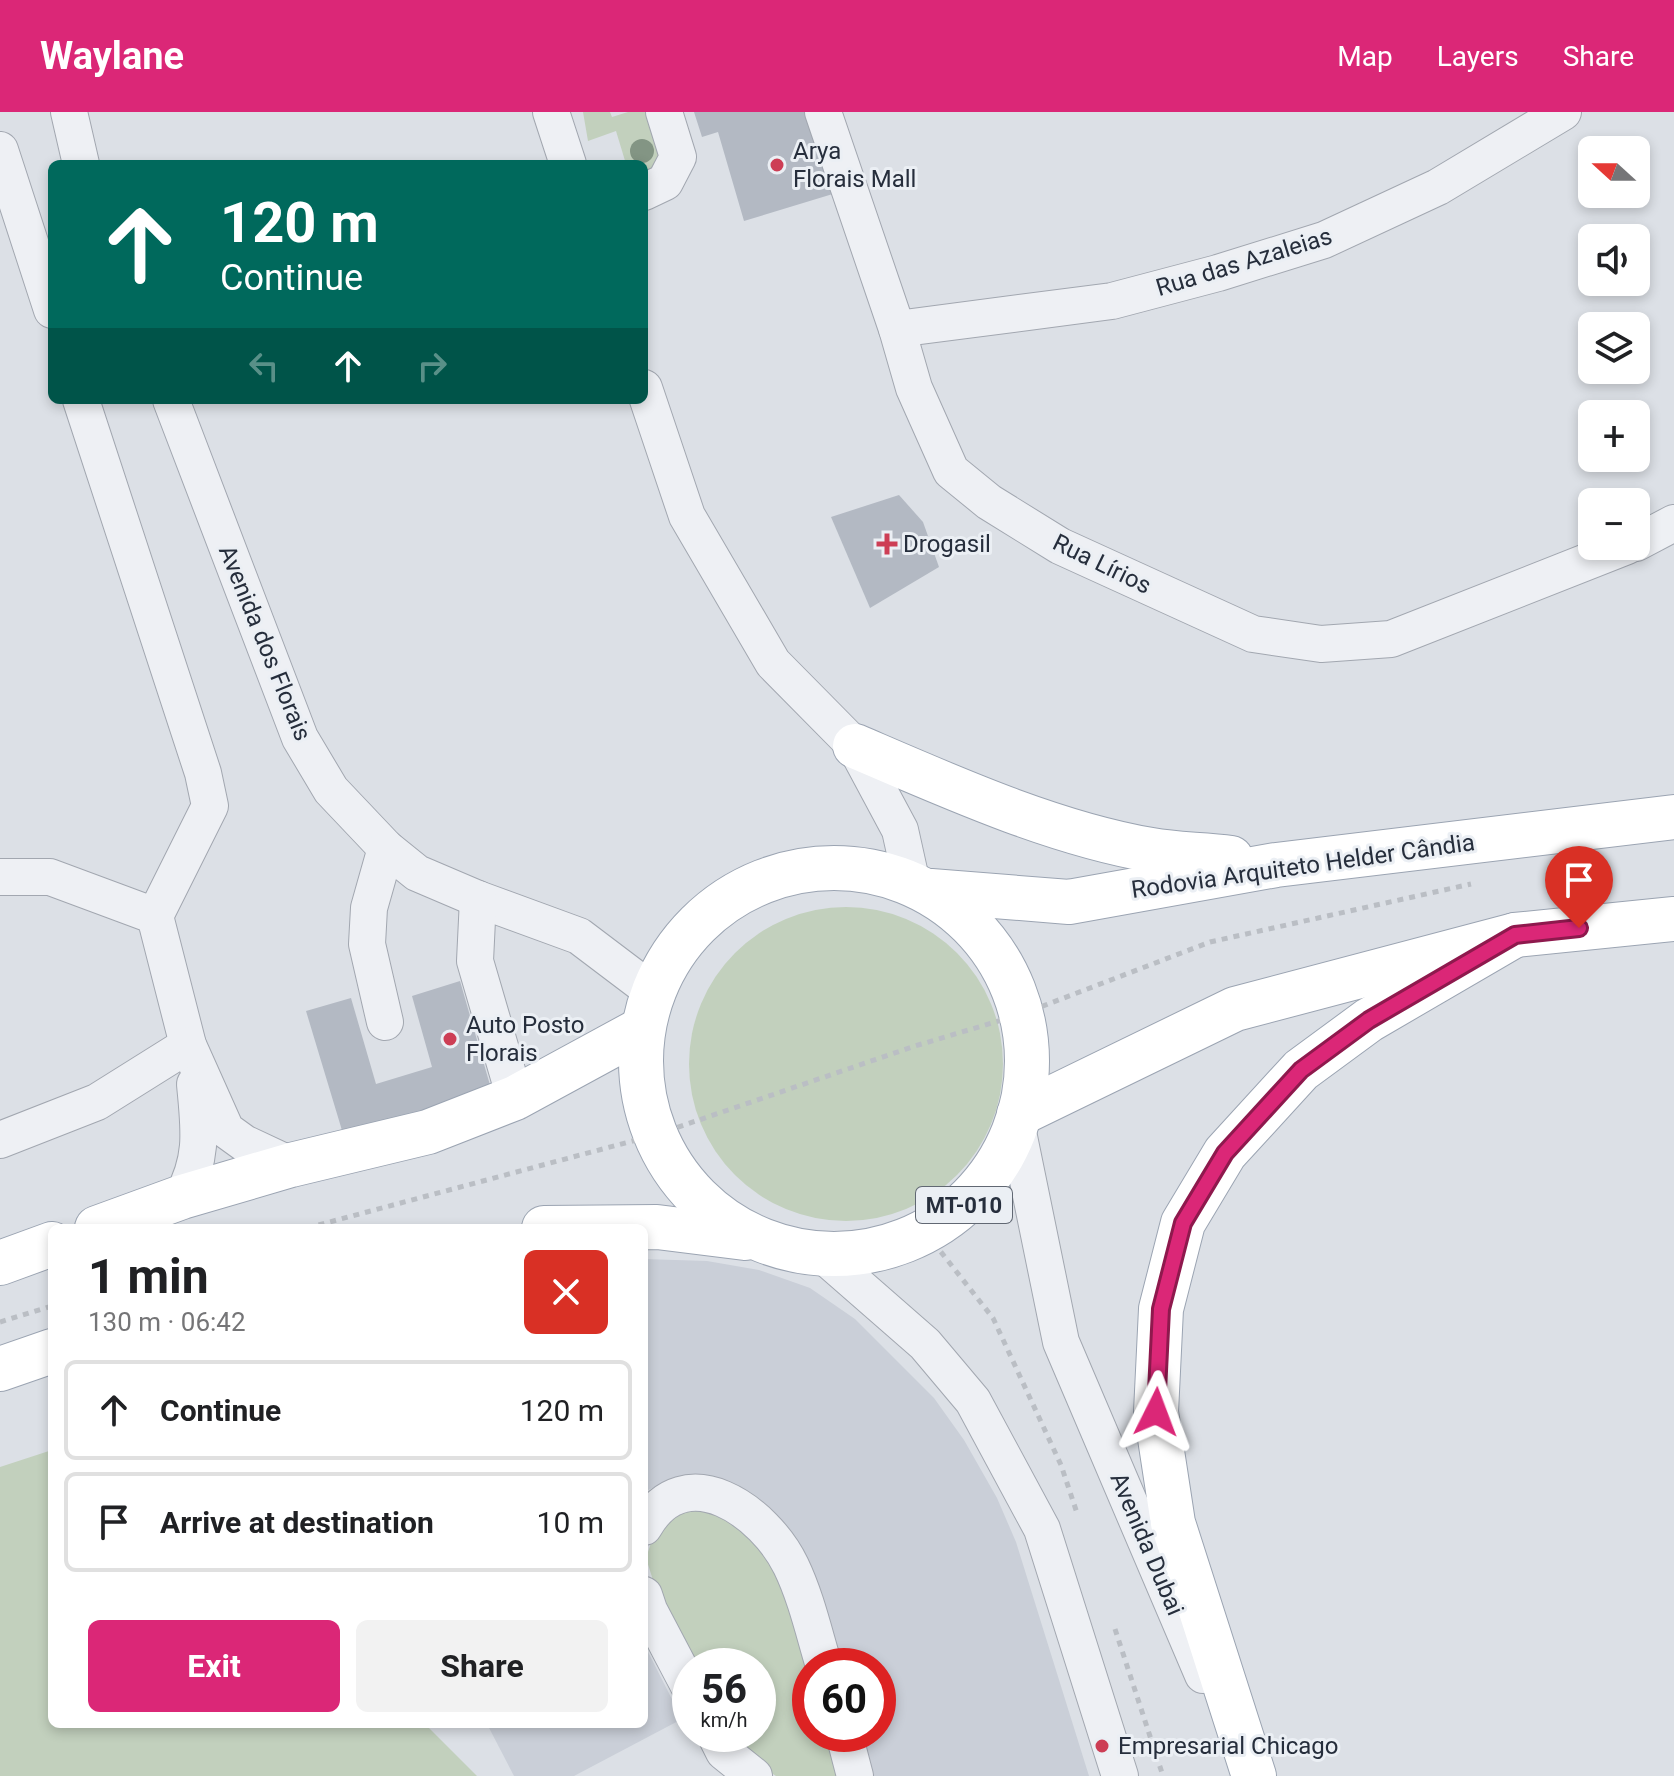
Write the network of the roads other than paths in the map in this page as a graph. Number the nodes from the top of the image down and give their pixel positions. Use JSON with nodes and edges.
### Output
{"nodes":[{"id":1,"x":69,"y":112,"type":"edge"},
{"id":2,"x":551,"y":112,"type":"edge"},
{"id":3,"x":664,"y":112,"type":"edge"},
{"id":4,"x":823,"y":112,"type":"edge"},
{"id":5,"x":1563,"y":112,"type":"edge"},
{"id":6,"x":0,"y":150,"type":"edge"},
{"id":7,"x":80,"y":160,"type":"edge"},
{"id":8,"x":567,"y":160,"type":"edge"},
{"id":9,"x":648,"y":190,"type":"edge"},
{"id":10,"x":48,"y":298,"type":"edge"},
{"id":11,"x":897,"y":329,"type":"junction"},
{"id":12,"x":648,"y":400,"type":"edge"},
{"id":13,"x":82,"y":404,"type":"edge"},
{"id":14,"x":173,"y":404,"type":"edge"},
{"id":15,"x":1674,"y":523,"type":"edge"},
{"id":16,"x":1650,"y":536,"type":"edge"},
{"id":17,"x":1591,"y":560,"type":"edge"},
{"id":18,"x":855,"y":746,"type":"junction"},
{"id":19,"x":1674,"y":817,"type":"edge"},
{"id":20,"x":386,"y":848,"type":"junction"},
{"id":21,"x":1276,"y":865,"type":"junction"},
{"id":22,"x":0,"y":877,"type":"edge"},
{"id":23,"x":922,"y":887,"type":"junction"},
{"id":24,"x":478,"y":899,"type":"junction"},
{"id":25,"x":155,"y":916,"type":"junction"},
{"id":26,"x":1674,"y":919,"type":"edge"},
{"id":27,"x":1515,"y":935,"type":"junction"},
{"id":28,"x":648,"y":1010,"type":"junction"},
{"id":29,"x":385,"y":1022,"type":"dead end"},
{"id":30,"x":190,"y":1054,"type":"junction"},
{"id":31,"x":515,"y":1098,"type":"junction"},
{"id":32,"x":1018,"y":1118,"type":"junction"},
{"id":33,"x":0,"y":1140,"type":"edge"},
{"id":34,"x":291,"y":1165,"type":"junction"},
{"id":35,"x":182,"y":1197,"type":"junction"},
{"id":36,"x":108,"y":1224,"type":"edge"},
{"id":37,"x":648,"y":1227,"type":"edge"},
{"id":38,"x":753,"y":1239,"type":"junction"},
{"id":39,"x":48,"y":1245,"type":"edge"},
{"id":40,"x":822,"y":1254,"type":"junction"},
{"id":41,"x":0,"y":1263,"type":"edge"},
{"id":42,"x":48,"y":1352,"type":"edge"},
{"id":43,"x":0,"y":1369,"type":"edge"},
{"id":44,"x":648,"y":1522,"type":"edge"},
{"id":45,"x":648,"y":1607,"type":"edge"},
{"id":46,"x":818,"y":1648,"type":"edge"},
{"id":47,"x":672,"y":1654,"type":"edge"},
{"id":48,"x":724,"y":1752,"type":"edge"},
{"id":49,"x":849,"y":1752,"type":"edge"},
{"id":50,"x":754,"y":1776,"type":"edge"},
{"id":51,"x":855,"y":1776,"type":"edge"},
{"id":52,"x":1120,"y":1776,"type":"edge"},
{"id":53,"x":1246,"y":1776,"type":"edge"},
{"id":54,"x":1254,"y":1776,"type":"edge"}],
"edges":[{"from":1,"to":7,"type":"street"},
{"from":2,"to":8,"type":"street"},
{"from":3,"to":9,"type":"street"},
{"from":4,"to":11,"type":"street","name":"Rua Lírios"},
{"from":5,"to":11,"type":"street","name":"Rua das Azaleias"},
{"from":6,"to":10,"type":"street"},
{"from":11,"to":17,"type":"street","name":"Rua Lírios"},
{"from":12,"to":18,"type":"street"},
{"from":13,"to":25,"type":"street"},
{"from":14,"to":20,"type":"street","name":"Avenida dos Florais"},
{"from":15,"to":16,"type":"street"},
{"from":18,"to":21,"type":"main road"},
{"from":18,"to":23,"type":"street"},
{"from":19,"to":21,"type":"main road","name":"Rodovia Arquiteto Helder Cândia","number":"MT-010"},
{"from":20,"to":24,"type":"street","name":"Avenida dos Florais"},
{"from":20,"to":29,"type":"street"},
{"from":21,"to":23,"type":"main road","name":"Rodovia Arquiteto Helder Cândia","number":"MT-010"},
{"from":22,"to":25,"type":"street"},
{"from":23,"to":28,"type":"main road","number":"MT-010"},
{"from":23,"to":32,"type":"main road","number":"MT-010"},
{"from":24,"to":28,"type":"street","name":"Avenida dos Florais"},
{"from":24,"to":31,"type":"street"},
{"from":25,"to":30,"type":"street"},
{"from":26,"to":27,"type":"main road"},
{"from":27,"to":32,"type":"main road"},
{"from":27,"to":54,"type":"main road"},
{"from":28,"to":31,"type":"main road"},
{"from":28,"to":38,"type":"main road","number":"MT-010"},
{"from":30,"to":33,"type":"street"},
{"from":30,"to":34,"type":"street"},
{"from":30,"to":35,"type":"street"},
{"from":31,"to":34,"type":"main road"},
{"from":32,"to":40,"type":"main road","number":"MT-010"},
{"from":32,"to":53,"type":"street","name":"Avenida Dubai"},
{"from":34,"to":35,"type":"main road"},
{"from":35,"to":36,"type":"main road"},
{"from":37,"to":38,"type":"main road","number":"MT-010"},
{"from":38,"to":40,"type":"main road","number":"MT-010"},
{"from":39,"to":41,"type":"main road"},
{"from":40,"to":52,"type":"street"},
{"from":42,"to":43,"type":"main road"},
{"from":44,"to":46,"type":"street"},
{"from":45,"to":47,"type":"street"},
{"from":48,"to":50,"type":"street"},
{"from":49,"to":51,"type":"street"}]}
